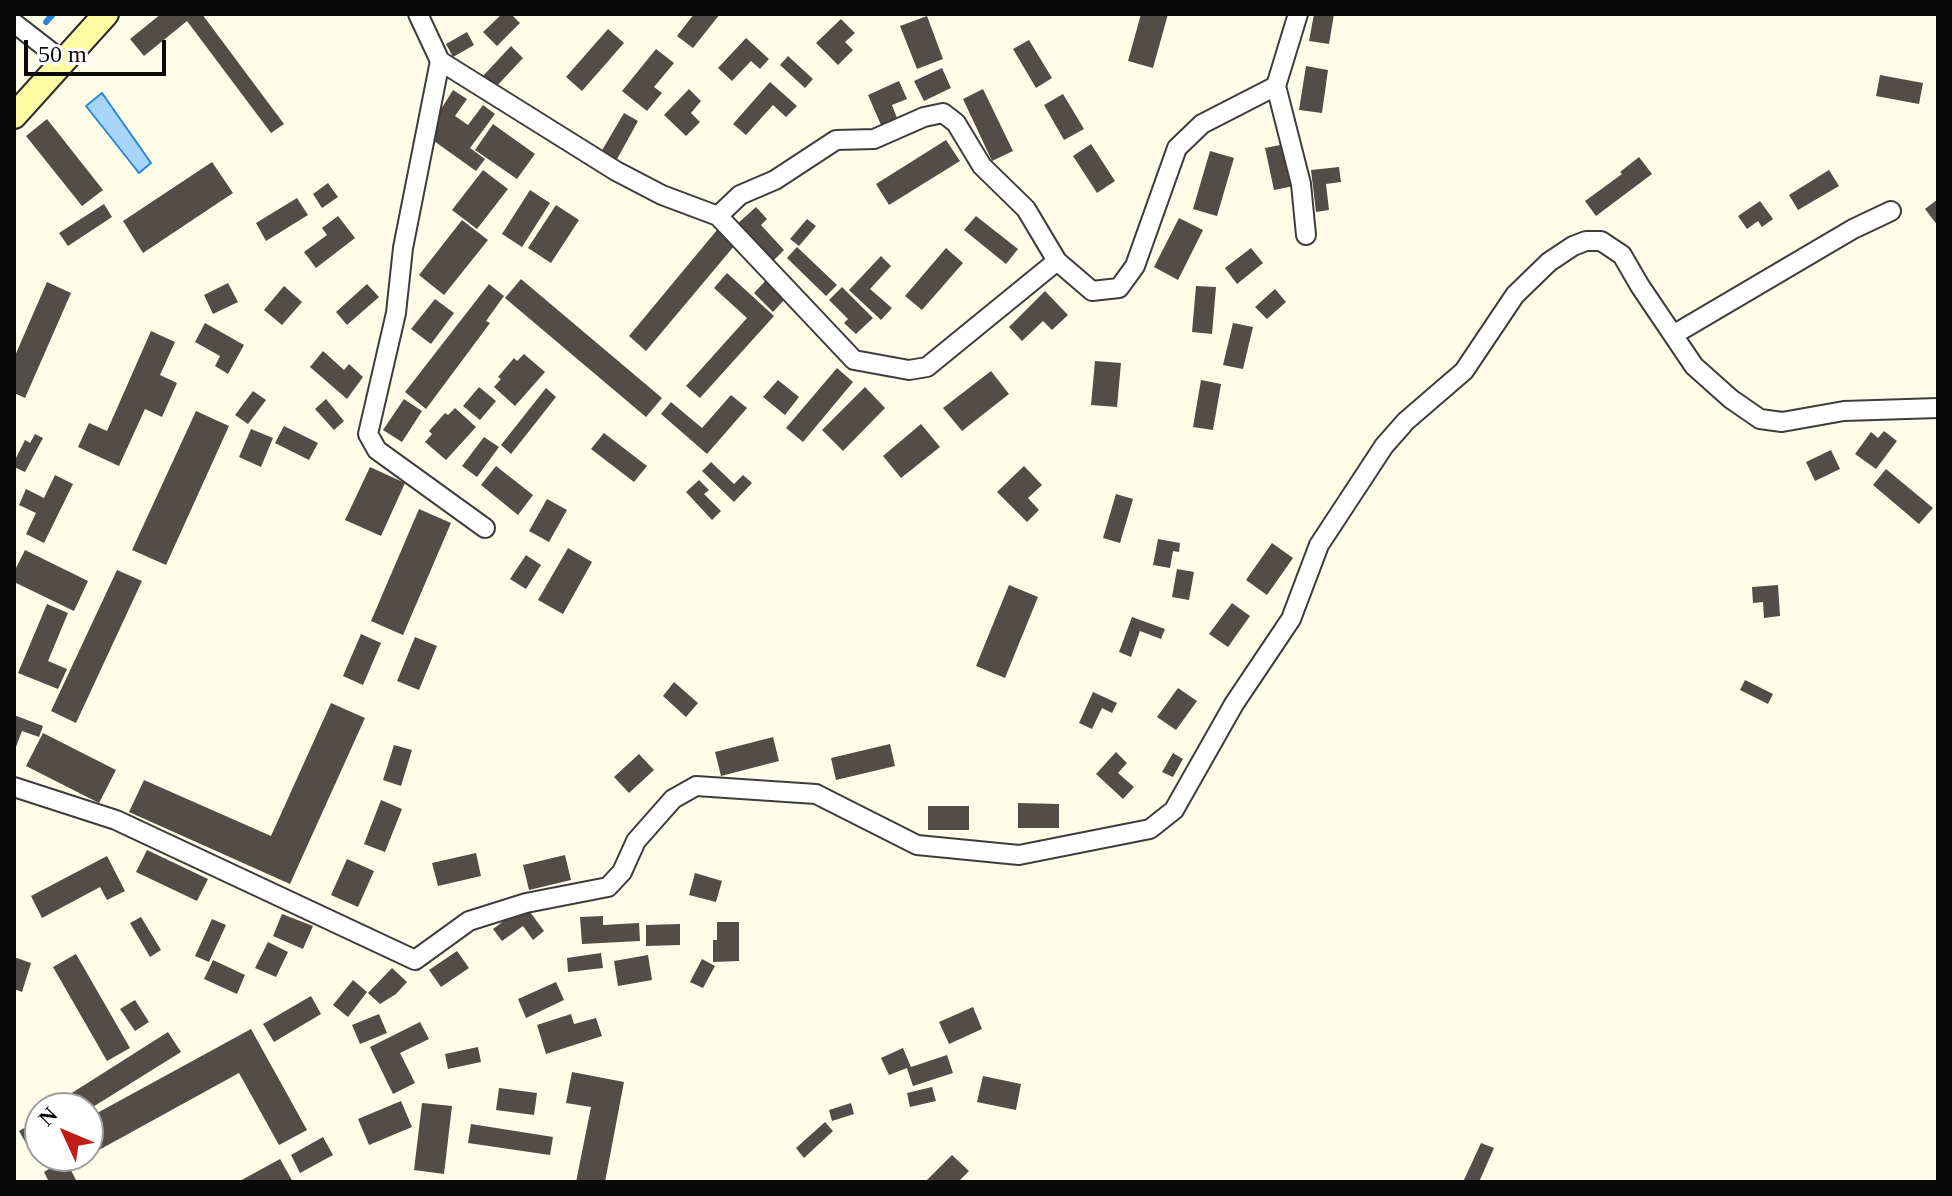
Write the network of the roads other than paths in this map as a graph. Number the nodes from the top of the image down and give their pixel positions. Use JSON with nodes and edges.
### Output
{"nodes":[{"id":1,"x":106,"y":14,"type":"edge"},
{"id":2,"x":418,"y":14,"type":"edge"},
{"id":3,"x":1298,"y":14,"type":"edge"},
{"id":4,"x":14,"y":23,"type":"edge"},
{"id":5,"x":63,"y":61,"type":"junction"},
{"id":6,"x":440,"y":61,"type":"junction"},
{"id":7,"x":1276,"y":86,"type":"junction"},
{"id":8,"x":14,"y":116,"type":"edge"},
{"id":9,"x":1891,"y":211,"type":"dead end"},
{"id":10,"x":718,"y":216,"type":"junction"},
{"id":11,"x":1306,"y":235,"type":"dead end"},
{"id":12,"x":1057,"y":261,"type":"junction"},
{"id":13,"x":1673,"y":335,"type":"junction"},
{"id":14,"x":1938,"y":408,"type":"edge"},
{"id":15,"x":485,"y":528,"type":"dead end"},
{"id":16,"x":14,"y":787,"type":"edge"}],
"edges":[{"from":1,"to":5,"type":"main road"},
{"from":2,"to":6,"type":"street"},
{"from":3,"to":7,"type":"street"},
{"from":4,"to":5,"type":"street"},
{"from":5,"to":8,"type":"main road"},
{"from":6,"to":10,"type":"street"},
{"from":6,"to":15,"type":"street"},
{"from":7,"to":11,"type":"street"},
{"from":7,"to":12,"type":"street"},
{"from":9,"to":13,"type":"street"},
{"from":10,"to":12,"type":"street"},
{"from":10,"to":12,"type":"street"},
{"from":13,"to":14,"type":"street"},
{"from":13,"to":16,"type":"street"}]}
